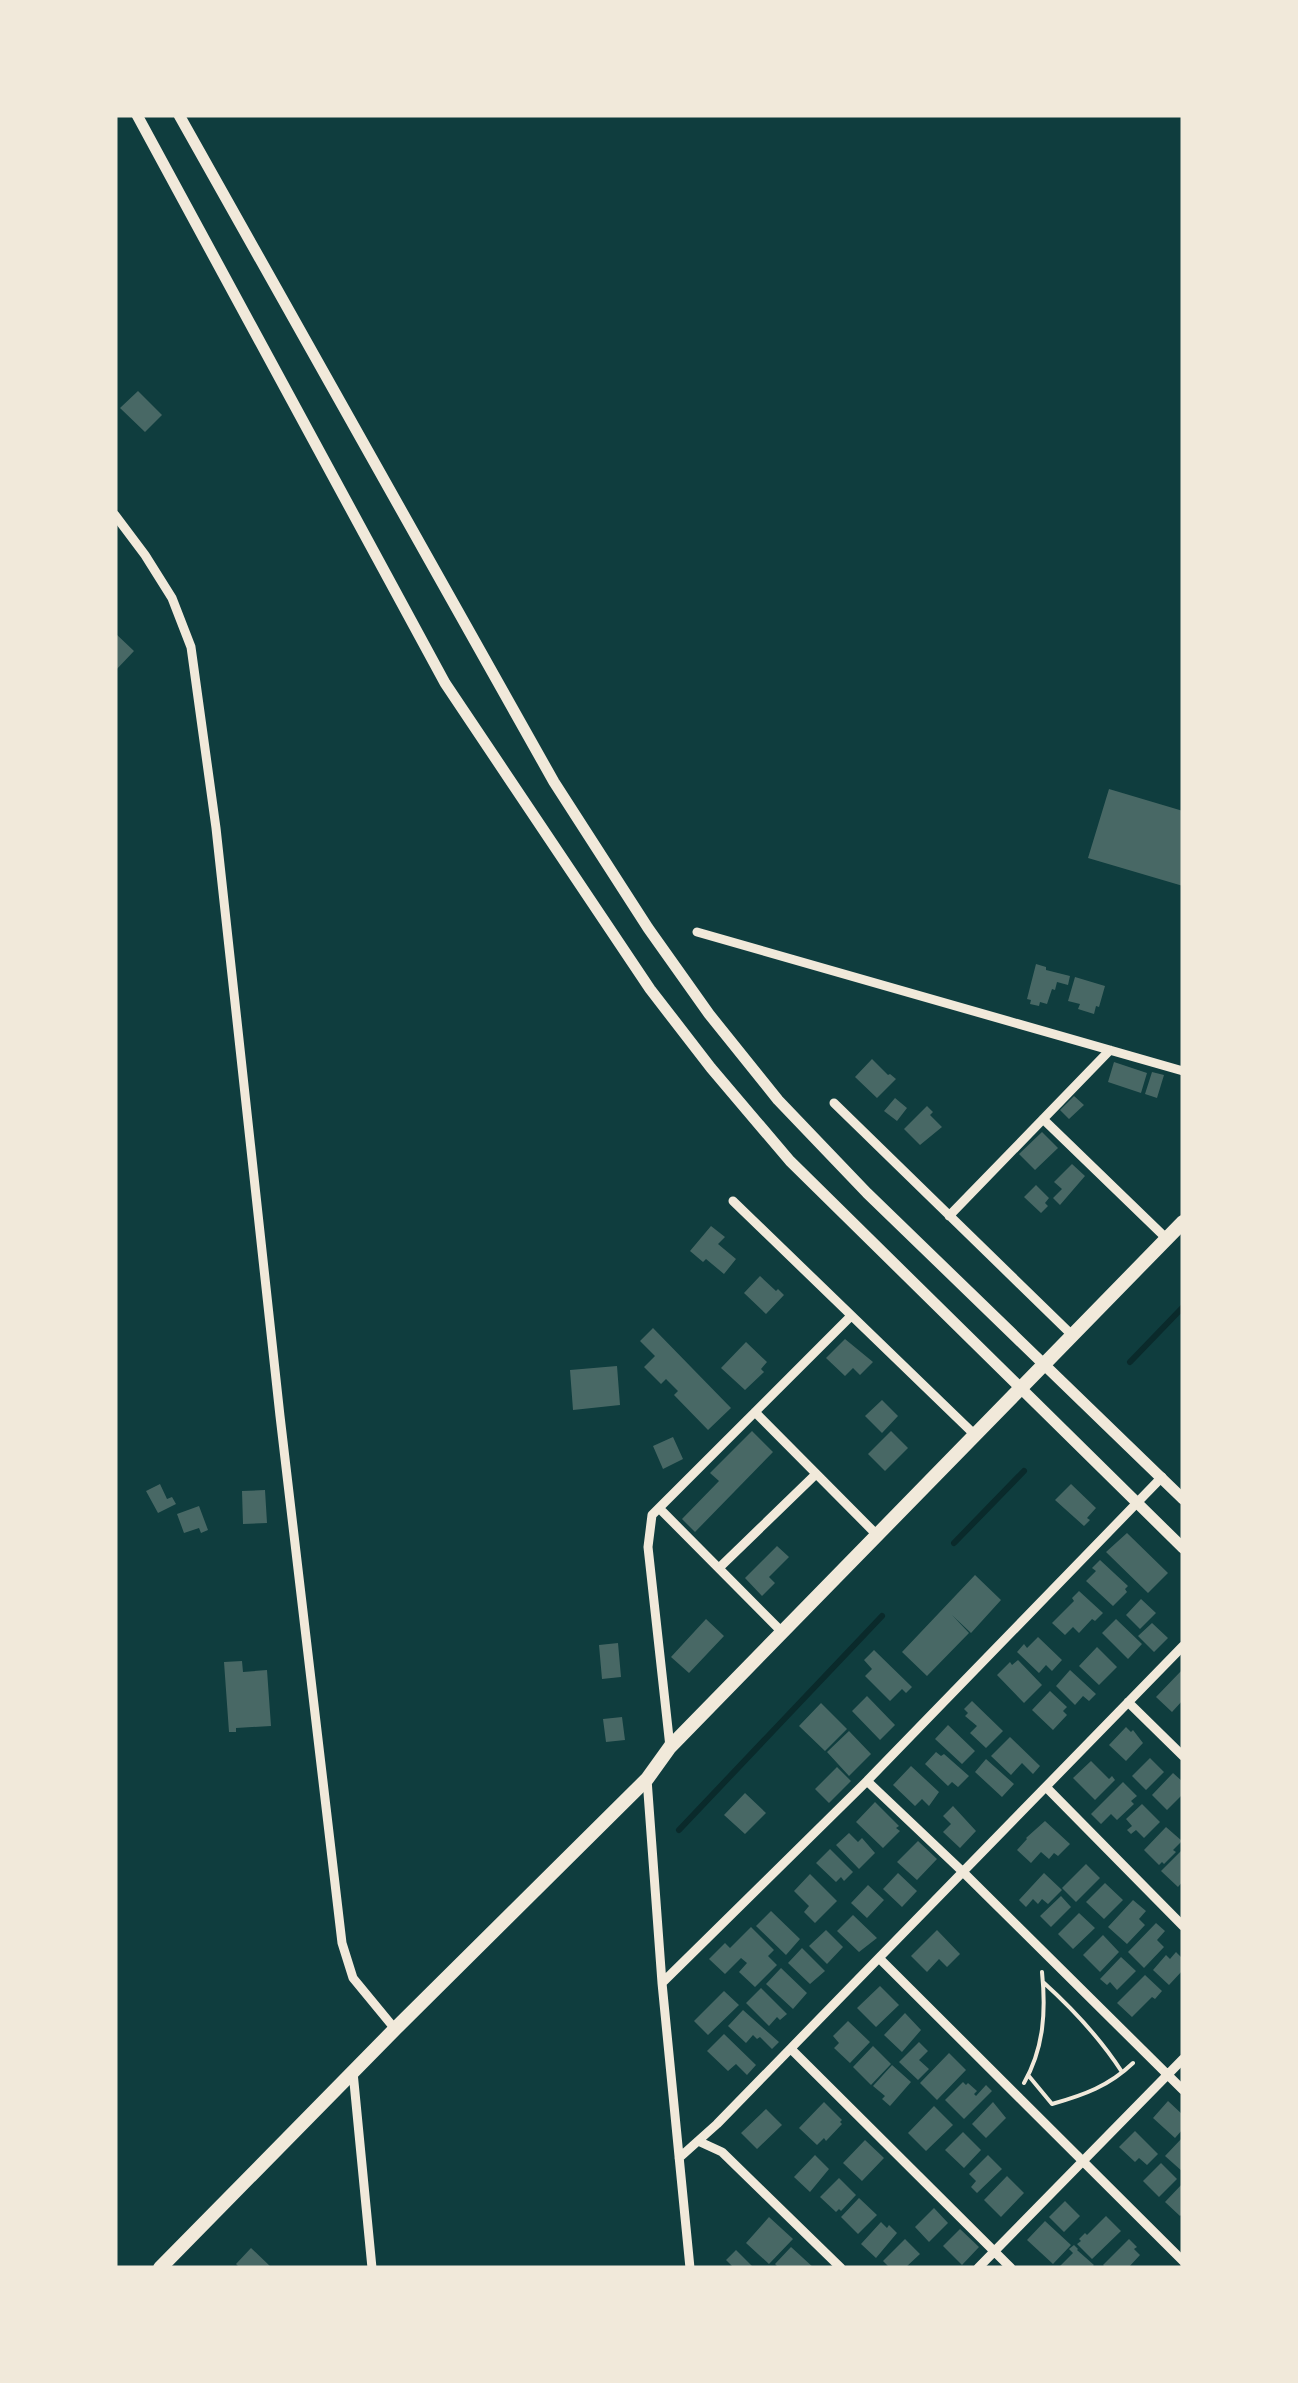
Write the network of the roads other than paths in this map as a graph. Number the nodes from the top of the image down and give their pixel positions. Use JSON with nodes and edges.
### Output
{"nodes":[{"id":1,"x":137,"y":115,"type":"edge"},
{"id":2,"x":179,"y":115,"type":"edge"},
{"id":3,"x":115,"y":515,"type":"edge"},
{"id":4,"x":697,"y":932,"type":"dead end"},
{"id":5,"x":1110,"y":1050,"type":"junction"},
{"id":6,"x":1183,"y":1071,"type":"edge"},
{"id":7,"x":834,"y":1103,"type":"dead end"},
{"id":8,"x":1043,"y":1120,"type":"junction"},
{"id":9,"x":732,"y":1201,"type":"dead end"},
{"id":10,"x":949,"y":1216,"type":"junction"},
{"id":11,"x":1183,"y":1222,"type":"edge"},
{"id":12,"x":1168,"y":1239,"type":"junction"},
{"id":13,"x":852,"y":1316,"type":"junction"},
{"id":14,"x":1073,"y":1336,"type":"junction"},
{"id":15,"x":1046,"y":1365,"type":"junction"},
{"id":16,"x":1021,"y":1388,"type":"junction"},
{"id":17,"x":755,"y":1412,"type":"junction"},
{"id":18,"x":975,"y":1435,"type":"junction"},
{"id":19,"x":816,"y":1474,"type":"junction"},
{"id":20,"x":1162,"y":1478,"type":"junction"},
{"id":21,"x":1183,"y":1499,"type":"edge"},
{"id":22,"x":1136,"y":1502,"type":"junction"},
{"id":23,"x":658,"y":1508,"type":"junction"},
{"id":24,"x":877,"y":1536,"type":"junction"},
{"id":25,"x":1183,"y":1548,"type":"edge"},
{"id":26,"x":719,"y":1568,"type":"junction"},
{"id":27,"x":782,"y":1632,"type":"junction"},
{"id":28,"x":1183,"y":1646,"type":"edge"},
{"id":29,"x":1128,"y":1702,"type":"junction"},
{"id":30,"x":670,"y":1747,"type":"junction"},
{"id":31,"x":1183,"y":1756,"type":"edge"},
{"id":32,"x":646,"y":1779,"type":"junction"},
{"id":33,"x":866,"y":1781,"type":"junction"},
{"id":34,"x":1046,"y":1787,"type":"junction"},
{"id":35,"x":963,"y":1872,"type":"junction"},
{"id":36,"x":1183,"y":1926,"type":"edge"},
{"id":37,"x":879,"y":1958,"type":"junction"},
{"id":38,"x":662,"y":1983,"type":"junction"},
{"id":39,"x":395,"y":2028,"type":"junction"},
{"id":40,"x":790,"y":2049,"type":"junction"},
{"id":41,"x":1183,"y":2058,"type":"edge"},
{"id":42,"x":353,"y":2071,"type":"junction"},
{"id":43,"x":1168,"y":2074,"type":"junction"},
{"id":44,"x":1183,"y":2090,"type":"edge"},
{"id":45,"x":698,"y":2141,"type":"junction"},
{"id":46,"x":680,"y":2158,"type":"junction"},
{"id":47,"x":1082,"y":2162,"type":"junction"},
{"id":48,"x":994,"y":2252,"type":"junction"},
{"id":49,"x":1183,"y":2261,"type":"edge"},
{"id":50,"x":160,"y":2268,"type":"edge"},
{"id":51,"x":372,"y":2268,"type":"edge"},
{"id":52,"x":690,"y":2268,"type":"edge"},
{"id":53,"x":841,"y":2268,"type":"edge"},
{"id":54,"x":978,"y":2268,"type":"edge"},
{"id":55,"x":1011,"y":2268,"type":"edge"}],
"edges":[{"from":1,"to":16,"type":"street"},
{"from":2,"to":15,"type":"street"},
{"from":3,"to":39,"type":"street"},
{"from":4,"to":5,"type":"street"},
{"from":5,"to":6,"type":"street"},
{"from":5,"to":8,"type":"street"},
{"from":7,"to":10,"type":"street"},
{"from":8,"to":10,"type":"street"},
{"from":8,"to":12,"type":"street"},
{"from":9,"to":13,"type":"street"},
{"from":10,"to":14,"type":"street"},
{"from":11,"to":12,"type":"main road"},
{"from":12,"to":14,"type":"main road"},
{"from":13,"to":17,"type":"street"},
{"from":13,"to":18,"type":"street"},
{"from":14,"to":15,"type":"main road"},
{"from":15,"to":16,"type":"main road"},
{"from":15,"to":20,"type":"street"},
{"from":16,"to":18,"type":"main road"},
{"from":16,"to":22,"type":"street"},
{"from":17,"to":19,"type":"street"},
{"from":17,"to":23,"type":"street"},
{"from":18,"to":24,"type":"main road"},
{"from":19,"to":24,"type":"street"},
{"from":19,"to":26,"type":"street"},
{"from":20,"to":21,"type":"street"},
{"from":20,"to":22,"type":"street"},
{"from":22,"to":25,"type":"street"},
{"from":22,"to":33,"type":"street"},
{"from":23,"to":26,"type":"street"},
{"from":23,"to":30,"type":"street"},
{"from":24,"to":27,"type":"main road"},
{"from":26,"to":27,"type":"street"},
{"from":27,"to":30,"type":"main road"},
{"from":28,"to":29,"type":"street"},
{"from":29,"to":31,"type":"street"},
{"from":29,"to":34,"type":"street"},
{"from":30,"to":32,"type":"main road"},
{"from":32,"to":38,"type":"street"},
{"from":32,"to":39,"type":"main road"},
{"from":33,"to":35,"type":"street"},
{"from":33,"to":38,"type":"street"},
{"from":34,"to":35,"type":"street"},
{"from":34,"to":36,"type":"street"},
{"from":35,"to":37,"type":"street"},
{"from":35,"to":43,"type":"street"},
{"from":37,"to":40,"type":"street"},
{"from":37,"to":47,"type":"street"},
{"from":38,"to":46,"type":"street"},
{"from":39,"to":42,"type":"main road"},
{"from":40,"to":45,"type":"street"},
{"from":40,"to":48,"type":"street"},
{"from":41,"to":43,"type":"street"},
{"from":42,"to":50,"type":"main road"},
{"from":42,"to":51,"type":"street"},
{"from":43,"to":44,"type":"street"},
{"from":43,"to":47,"type":"street"},
{"from":45,"to":46,"type":"street"},
{"from":45,"to":53,"type":"street"},
{"from":46,"to":52,"type":"street"},
{"from":47,"to":48,"type":"street"},
{"from":47,"to":49,"type":"street"},
{"from":48,"to":54,"type":"street"},
{"from":48,"to":55,"type":"street"}]}
